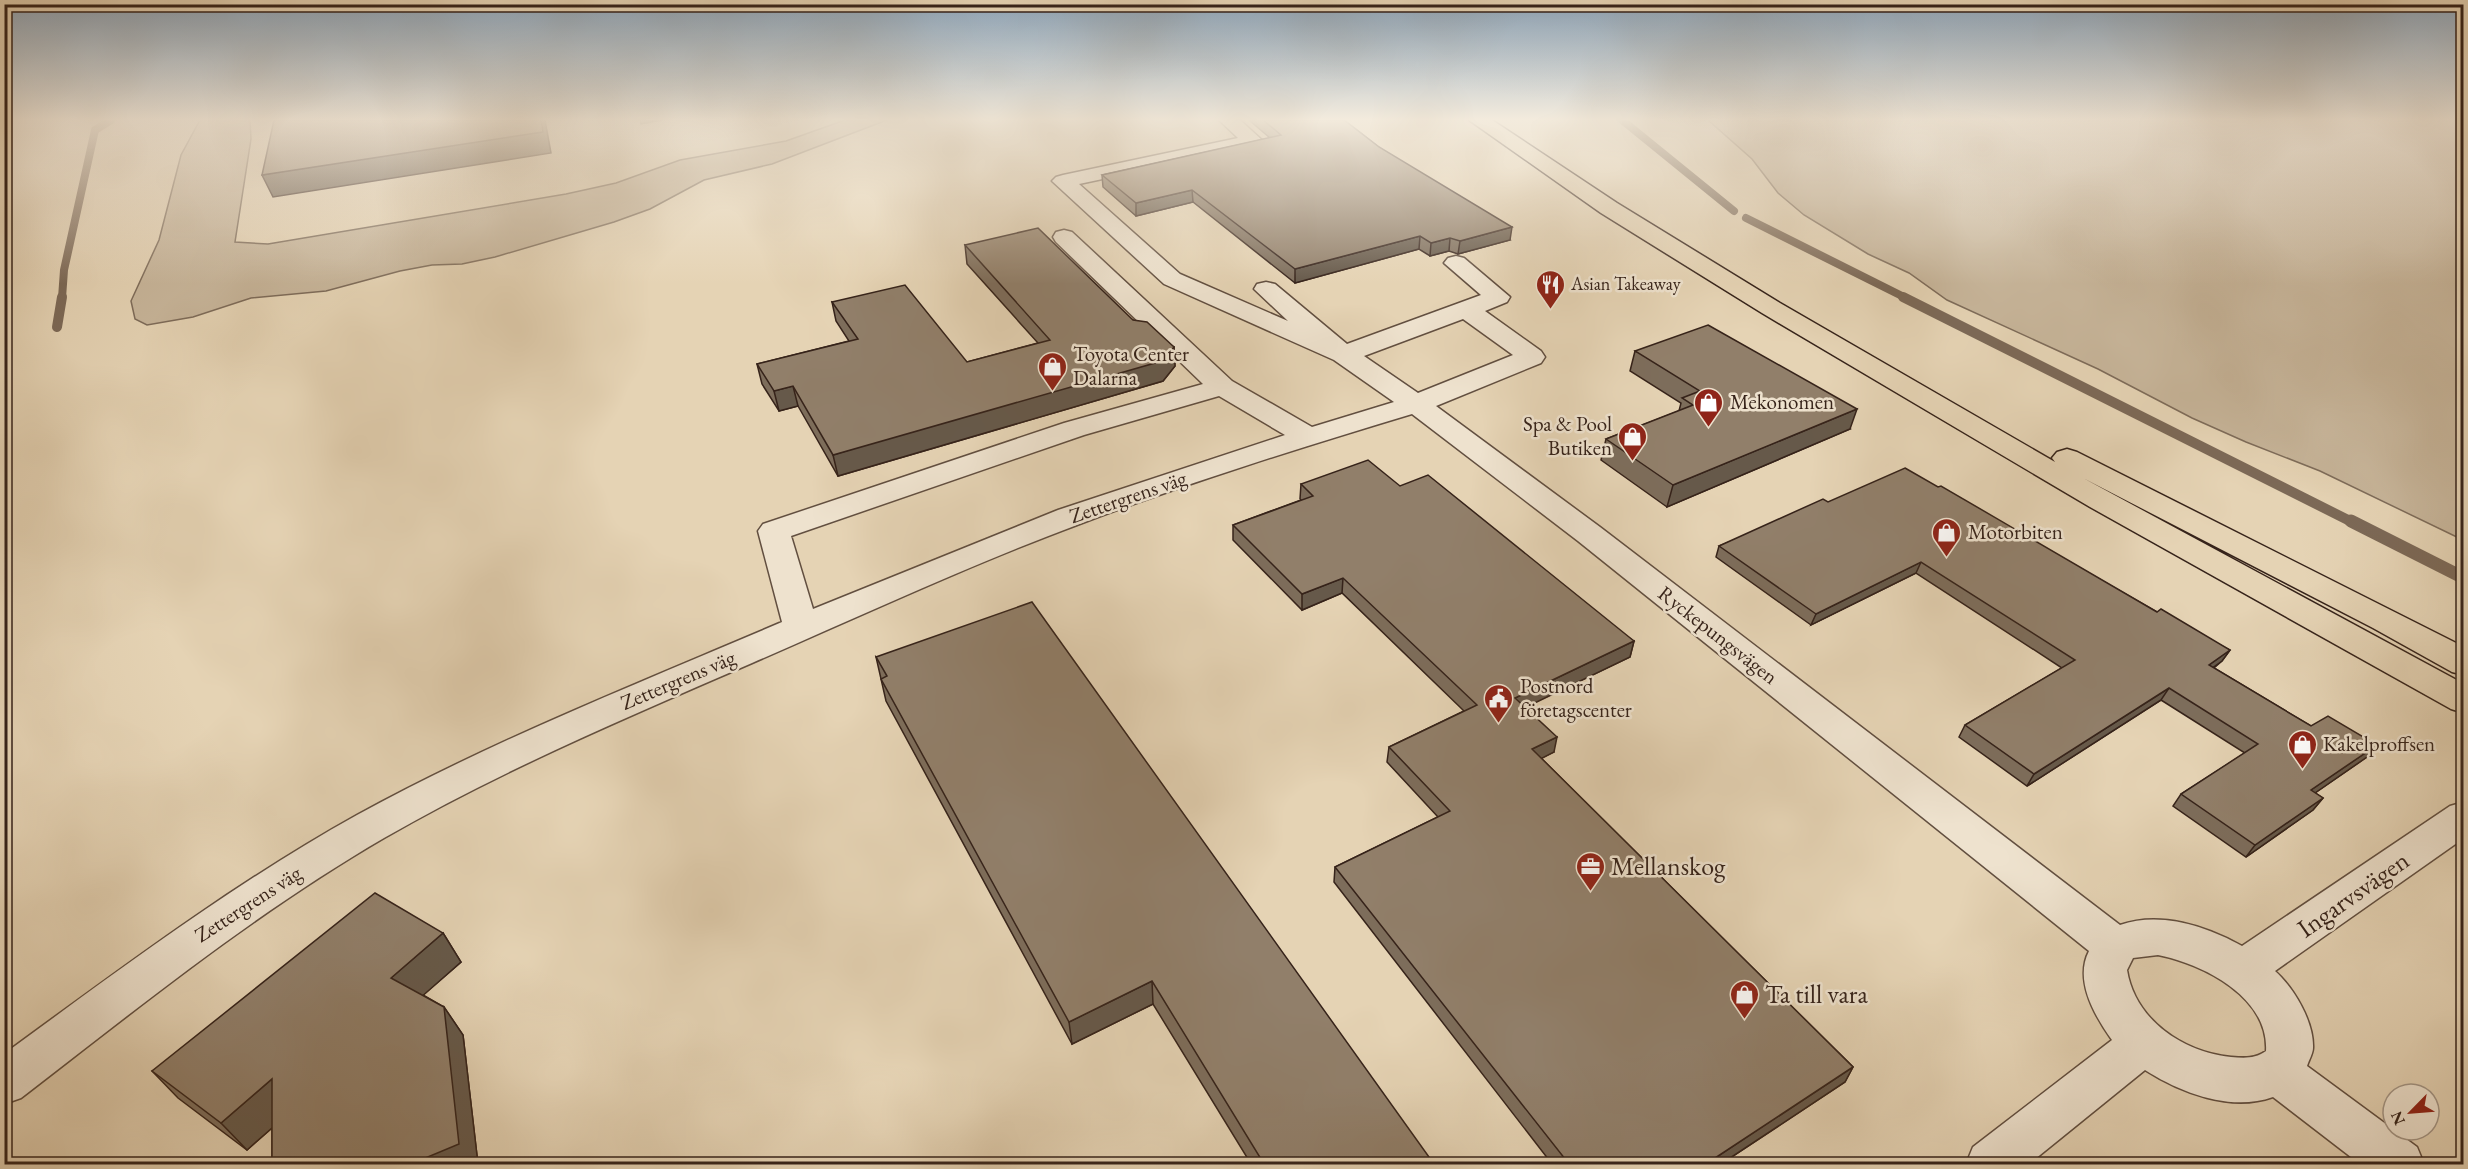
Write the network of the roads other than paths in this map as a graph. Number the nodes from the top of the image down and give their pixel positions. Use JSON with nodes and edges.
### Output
{"nodes":[{"id":1,"x":1094,"y":175,"type":"edge"},
{"id":2,"x":1559,"y":175,"type":"edge"},
{"id":3,"x":1064,"y":237,"type":"dead end"},
{"id":4,"x":1456,"y":263,"type":"dead end"},
{"id":5,"x":1266,"y":289,"type":"dead end"},
{"id":6,"x":1771,"y":308,"type":"junction"},
{"id":7,"x":1466,"y":309,"type":"junction"},
{"id":8,"x":1343,"y":354,"type":"junction"},
{"id":9,"x":1222,"y":387,"type":"junction"},
{"id":10,"x":1416,"y":404,"type":"junction"},
{"id":11,"x":1308,"y":436,"type":"junction"},
{"id":12,"x":801,"y":628,"type":"junction"},
{"id":13,"x":2463,"y":663,"type":"edge"},
{"id":14,"x":2463,"y":700,"type":"edge"},
{"id":15,"x":2463,"y":818,"type":"edge"},
{"id":16,"x":2116,"y":947,"type":"junction"},
{"id":17,"x":2242,"y":970,"type":"junction"},
{"id":18,"x":2145,"y":1042,"type":"junction"},
{"id":19,"x":2278,"y":1072,"type":"junction"},
{"id":20,"x":4,"y":1082,"type":"edge"},
{"id":21,"x":1991,"y":1164,"type":"edge"},
{"id":22,"x":2399,"y":1164,"type":"edge"}],
"edges":[{"from":1,"to":8,"type":"street"},
{"from":2,"to":6,"type":"main road"},
{"from":3,"to":9,"type":"street"},
{"from":4,"to":7,"type":"street"},
{"from":5,"to":8,"type":"street"},
{"from":6,"to":13,"type":"main road"},
{"from":6,"to":14,"type":"main road"},
{"from":7,"to":8,"type":"street"},
{"from":7,"to":10,"type":"street"},
{"from":8,"to":10,"type":"street","name":"Ryckepungsvägen"},
{"from":9,"to":11,"type":"street"},
{"from":9,"to":12,"type":"street"},
{"from":10,"to":11,"type":"street","name":"Zettergrens väg"},
{"from":10,"to":16,"type":"street","name":"Ryckepungsvägen"},
{"from":11,"to":12,"type":"street","name":"Zettergrens väg"},
{"from":12,"to":20,"type":"street","name":"Zettergrens väg"},
{"from":15,"to":17,"type":"street","name":"Ingarvsvägen"},
{"from":16,"to":17,"type":"street"},
{"from":16,"to":18,"type":"street"},
{"from":17,"to":19,"type":"street"},
{"from":18,"to":19,"type":"street"},
{"from":18,"to":21,"type":"street"},
{"from":19,"to":22,"type":"street"}]}
